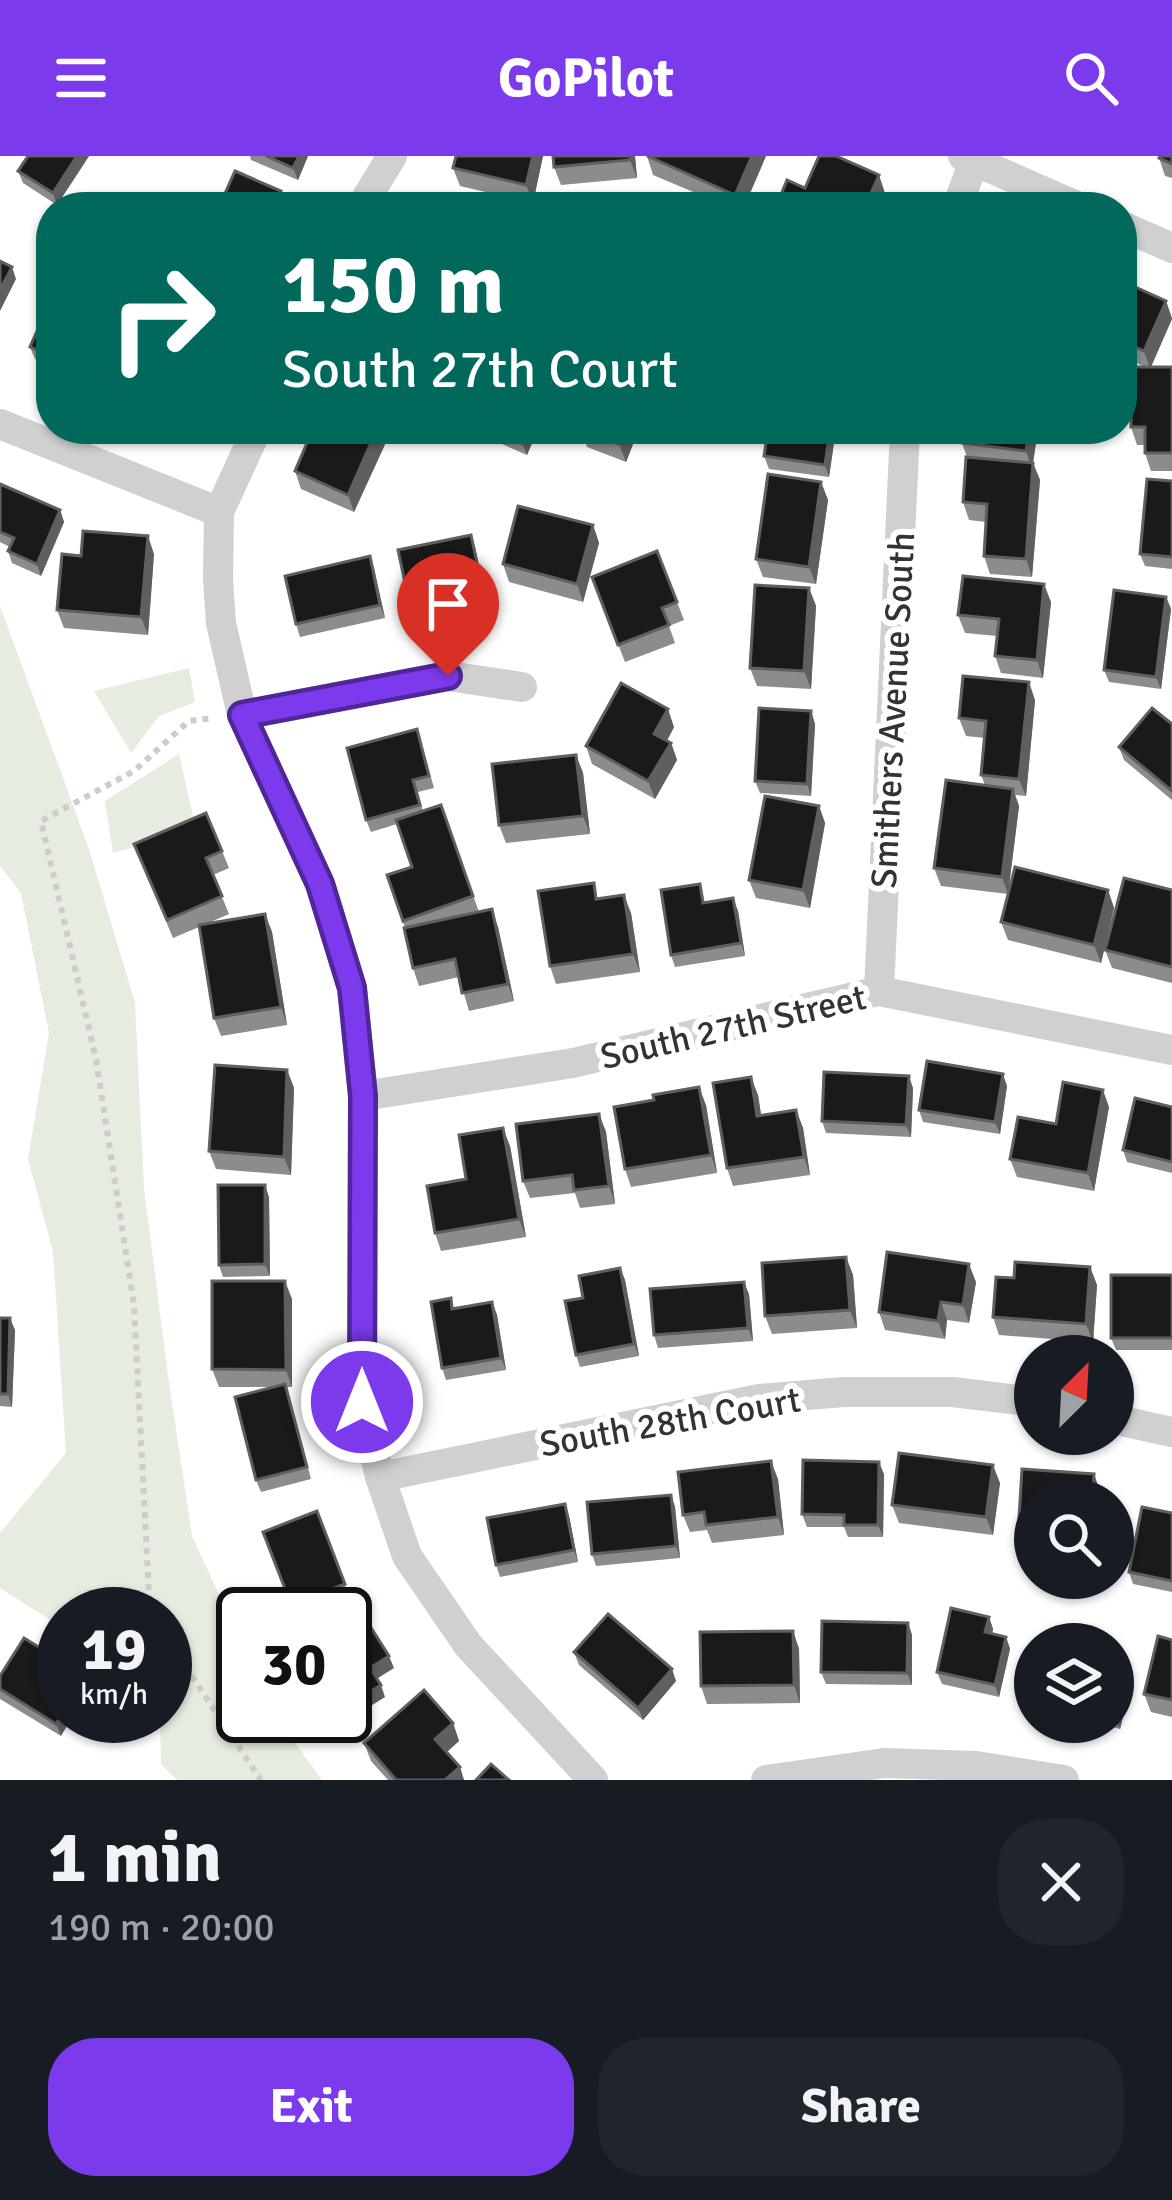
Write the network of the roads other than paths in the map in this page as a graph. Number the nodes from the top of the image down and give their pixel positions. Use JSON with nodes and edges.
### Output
{"nodes":[{"id":1,"x":392,"y":156,"type":"edge"},
{"id":2,"x":969,"y":159,"type":"edge"},
{"id":3,"x":370,"y":192,"type":"edge"},
{"id":4,"x":961,"y":192,"type":"edge"},
{"id":5,"x":1044,"y":192,"type":"edge"},
{"id":6,"x":1137,"y":233,"type":"edge"},
{"id":7,"x":1172,"y":248,"type":"edge"},
{"id":8,"x":0,"y":424,"type":"edge"},
{"id":9,"x":36,"y":438,"type":"edge"},
{"id":10,"x":50,"y":444,"type":"edge"},
{"id":11,"x":250,"y":444,"type":"edge"},
{"id":12,"x":904,"y":444,"type":"edge"},
{"id":13,"x":219,"y":512,"type":"junction"},
{"id":14,"x":522,"y":687,"type":"dead end"},
{"id":15,"x":242,"y":715,"type":"junction"},
{"id":16,"x":879,"y":991,"type":"junction"},
{"id":17,"x":1172,"y":1050,"type":"edge"},
{"id":18,"x":363,"y":1096,"type":"junction"},
{"id":19,"x":1014,"y":1399,"type":"edge"},
{"id":20,"x":1134,"y":1424,"type":"edge"},
{"id":21,"x":1172,"y":1432,"type":"edge"},
{"id":22,"x":380,"y":1477,"type":"junction"},
{"id":23,"x":593,"y":1780,"type":"edge"},
{"id":24,"x":766,"y":1780,"type":"edge"},
{"id":25,"x":1064,"y":1780,"type":"edge"}],
"edges":[{"from":1,"to":3,"type":"street"},
{"from":2,"to":4,"type":"street"},
{"from":2,"to":5,"type":"street"},
{"from":6,"to":7,"type":"street"},
{"from":8,"to":9,"type":"street"},
{"from":10,"to":13,"type":"street"},
{"from":11,"to":13,"type":"street"},
{"from":12,"to":16,"type":"street","name":"Smithers Avenue South"},
{"from":13,"to":15,"type":"street"},
{"from":14,"to":15,"type":"street"},
{"from":15,"to":18,"type":"street"},
{"from":16,"to":17,"type":"street","name":"South 27th Street"},
{"from":16,"to":18,"type":"street","name":"South 27th Street"},
{"from":18,"to":22,"type":"street"},
{"from":19,"to":22,"type":"street","name":"South 28th Court"},
{"from":20,"to":21,"type":"street"},
{"from":22,"to":23,"type":"street"},
{"from":24,"to":25,"type":"street"}]}
